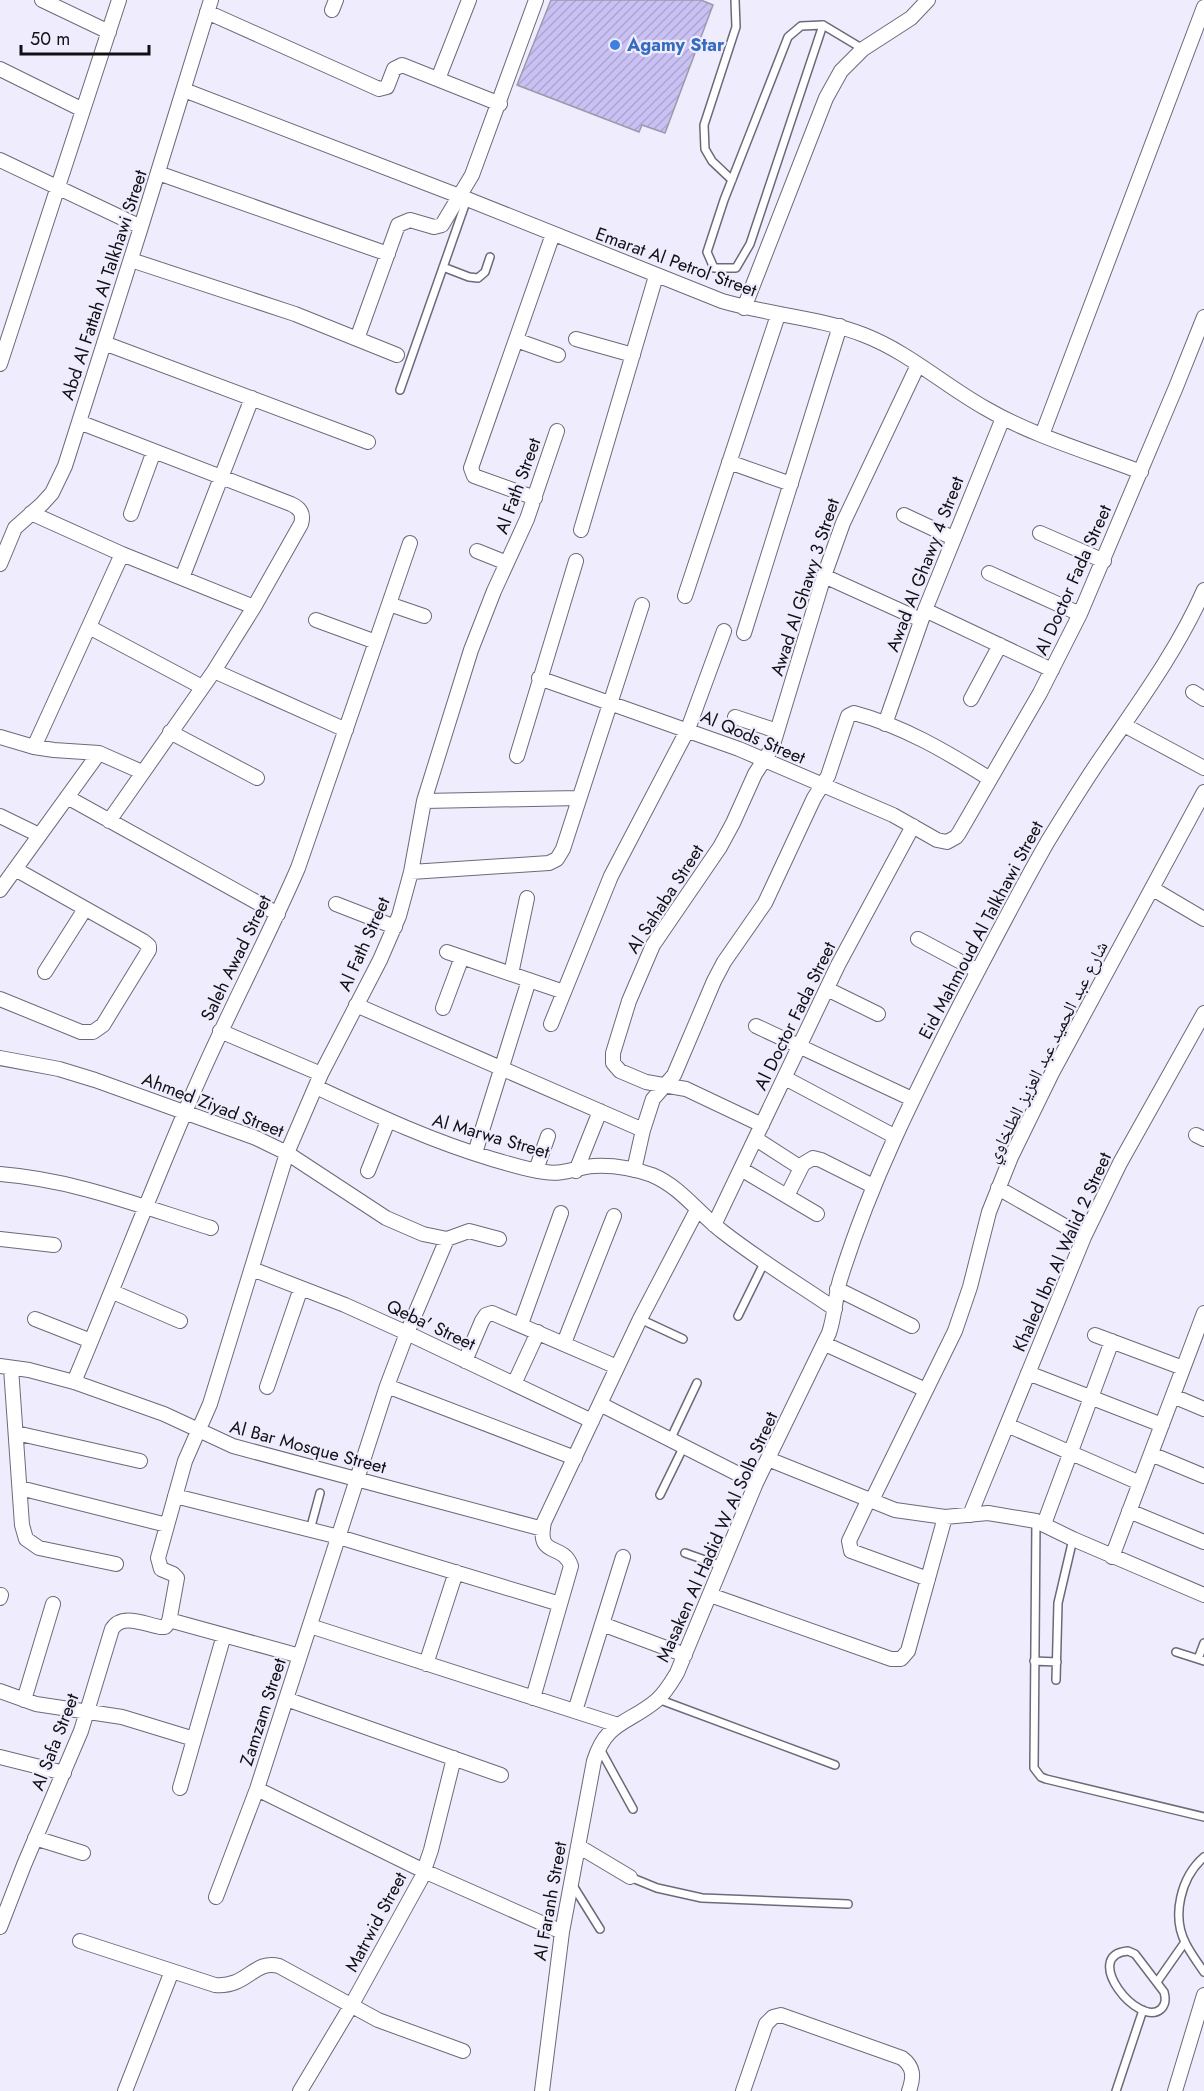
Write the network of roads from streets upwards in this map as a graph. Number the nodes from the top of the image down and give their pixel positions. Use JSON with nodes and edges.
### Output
{"nodes":[{"id":1,"x":42,"y":0,"type":"edge"},
{"id":2,"x":119,"y":0,"type":"edge"},
{"id":3,"x":469,"y":0,"type":"edge"},
{"id":4,"x":536,"y":0,"type":"edge"},
{"id":5,"x":928,"y":0,"type":"edge"},
{"id":6,"x":209,"y":6,"type":"edge"},
{"id":7,"x":1204,"y":7,"type":"edge"},
{"id":8,"x":109,"y":32,"type":"junction"},
{"id":9,"x":0,"y":69,"type":"edge"},
{"id":10,"x":438,"y":79,"type":"junction"},
{"id":11,"x":184,"y":90,"type":"junction"},
{"id":12,"x":500,"y":104,"type":"junction"},
{"id":13,"x":83,"y":110,"type":"junction"},
{"id":14,"x":0,"y":160,"type":"edge"},
{"id":15,"x":158,"y":173,"type":"junction"},
{"id":16,"x":57,"y":188,"type":"junction"},
{"id":17,"x":463,"y":198,"type":"junction"},
{"id":18,"x":141,"y":227,"type":"junction"},
{"id":19,"x":553,"y":234,"type":"junction"},
{"id":20,"x":388,"y":254,"type":"junction"},
{"id":21,"x":131,"y":260,"type":"junction"},
{"id":22,"x":656,"y":276,"type":"junction"},
{"id":23,"x":744,"y":308,"type":"junction"},
{"id":24,"x":778,"y":315,"type":"junction"},
{"id":25,"x":1203,"y":324,"type":"edge"},
{"id":26,"x":840,"y":326,"type":"junction"},
{"id":27,"x":357,"y":339,"type":"junction"},
{"id":28,"x":576,"y":339,"type":"dead end"},
{"id":29,"x":516,"y":340,"type":"junction"},
{"id":30,"x":104,"y":343,"type":"junction"},
{"id":31,"x":397,"y":355,"type":"dead end"},
{"id":32,"x":558,"y":355,"type":"dead end"},
{"id":33,"x":633,"y":355,"type":"junction"},
{"id":34,"x":0,"y":364,"type":"edge"},
{"id":35,"x":918,"y":364,"type":"junction"},
{"id":36,"x":252,"y":398,"type":"junction"},
{"id":37,"x":1003,"y":418,"type":"junction"},
{"id":38,"x":79,"y":422,"type":"junction"},
{"id":39,"x":557,"y":431,"type":"dead end"},
{"id":40,"x":1042,"y":435,"type":"junction"},
{"id":41,"x":368,"y":442,"type":"dead end"},
{"id":42,"x":154,"y":451,"type":"junction"},
{"id":43,"x":729,"y":462,"type":"junction"},
{"id":44,"x":1141,"y":472,"type":"junction"},
{"id":45,"x":221,"y":477,"type":"junction"},
{"id":46,"x":790,"y":484,"type":"junction"},
{"id":47,"x":535,"y":498,"type":"junction"},
{"id":48,"x":31,"y":513,"type":"junction"},
{"id":49,"x":131,"y":514,"type":"dead end"},
{"id":50,"x":904,"y":515,"type":"dead end"},
{"id":51,"x":581,"y":530,"type":"dead end"},
{"id":52,"x":1040,"y":533,"type":"dead end"},
{"id":53,"x":953,"y":538,"type":"junction"},
{"id":54,"x":410,"y":543,"type":"dead end"},
{"id":55,"x":477,"y":551,"type":"dead end"},
{"id":56,"x":122,"y":554,"type":"junction"},
{"id":57,"x":576,"y":561,"type":"dead end"},
{"id":58,"x":1104,"y":561,"type":"junction"},
{"id":59,"x":507,"y":562,"type":"junction"},
{"id":60,"x":0,"y":564,"type":"edge"},
{"id":61,"x":989,"y":573,"type":"dead end"},
{"id":62,"x":824,"y":576,"type":"junction"},
{"id":63,"x":182,"y":578,"type":"junction"},
{"id":64,"x":1204,"y":590,"type":"edge"},
{"id":65,"x":685,"y":596,"type":"dead end"},
{"id":66,"x":389,"y":604,"type":"junction"},
{"id":67,"x":642,"y":605,"type":"dead end"},
{"id":68,"x":254,"y":607,"type":"junction"},
{"id":69,"x":1080,"y":614,"type":"junction"},
{"id":70,"x":923,"y":615,"type":"junction"},
{"id":71,"x":424,"y":616,"type":"dead end"},
{"id":72,"x":316,"y":620,"type":"dead end"},
{"id":73,"x":89,"y":627,"type":"junction"},
{"id":74,"x":724,"y":631,"type":"dead end"},
{"id":75,"x":744,"y":633,"type":"dead end"},
{"id":76,"x":376,"y":642,"type":"junction"},
{"id":77,"x":1000,"y":645,"type":"junction"},
{"id":78,"x":1052,"y":670,"type":"junction"},
{"id":79,"x":214,"y":671,"type":"junction"},
{"id":80,"x":539,"y":678,"type":"junction"},
{"id":81,"x":202,"y":687,"type":"junction"},
{"id":82,"x":971,"y":699,"type":"dead end"},
{"id":83,"x":610,"y":702,"type":"junction"},
{"id":84,"x":735,"y":717,"type":"dead end"},
{"id":85,"x":885,"y":723,"type":"junction"},
{"id":86,"x":1124,"y":725,"type":"junction"},
{"id":87,"x":688,"y":729,"type":"junction"},
{"id":88,"x":346,"y":730,"type":"junction"},
{"id":89,"x":777,"y":731,"type":"junction"},
{"id":90,"x":170,"y":732,"type":"junction"},
{"id":91,"x":0,"y":737,"type":"edge"},
{"id":92,"x":34,"y":747,"type":"junction"},
{"id":93,"x":99,"y":753,"type":"junction"},
{"id":94,"x":518,"y":756,"type":"dead end"},
{"id":95,"x":764,"y":759,"type":"junction"},
{"id":96,"x":1204,"y":768,"type":"edge"},
{"id":97,"x":142,"y":771,"type":"junction"},
{"id":98,"x":257,"y":778,"type":"dead end"},
{"id":99,"x":990,"y":779,"type":"junction"},
{"id":100,"x":822,"y":786,"type":"junction"},
{"id":101,"x":1204,"y":792,"type":"edge"},
{"id":102,"x":67,"y":797,"type":"junction"},
{"id":103,"x":579,"y":798,"type":"junction"},
{"id":104,"x":424,"y":801,"type":"junction"},
{"id":105,"x":0,"y":816,"type":"edge"},
{"id":106,"x":109,"y":821,"type":"junction"},
{"id":107,"x":914,"y":826,"type":"junction"},
{"id":108,"x":39,"y":835,"type":"junction"},
{"id":109,"x":947,"y":842,"type":"joint"},
{"id":110,"x":15,"y":869,"type":"junction"},
{"id":111,"x":411,"y":872,"type":"junction"},
{"id":112,"x":1153,"y":889,"type":"junction"},
{"id":113,"x":0,"y":890,"type":"edge"},
{"id":114,"x":527,"y":898,"type":"dead end"},
{"id":115,"x":336,"y":904,"type":"dead end"},
{"id":116,"x":85,"y":909,"type":"junction"},
{"id":117,"x":278,"y":914,"type":"junction"},
{"id":118,"x":1204,"y":919,"type":"edge"},
{"id":119,"x":394,"y":927,"type":"junction"},
{"id":120,"x":918,"y":939,"type":"dead end"},
{"id":121,"x":447,"y":952,"type":"dead end"},
{"id":122,"x":462,"y":957,"type":"junction"},
{"id":123,"x":978,"y":971,"type":"junction"},
{"id":124,"x":45,"y":972,"type":"dead end"},
{"id":125,"x":511,"y":974,"type":"junction"},
{"id":126,"x":529,"y":980,"type":"junction"},
{"id":127,"x":827,"y":988,"type":"junction"},
{"id":128,"x":564,"y":992,"type":"junction"},
{"id":129,"x":0,"y":999,"type":"edge"},
{"id":130,"x":356,"y":1005,"type":"junction"},
{"id":131,"x":443,"y":1008,"type":"dead end"},
{"id":132,"x":1204,"y":1012,"type":"edge"},
{"id":133,"x":878,"y":1014,"type":"dead end"},
{"id":134,"x":551,"y":1024,"type":"dead end"},
{"id":135,"x":756,"y":1026,"type":"dead end"},
{"id":136,"x":220,"y":1031,"type":"junction"},
{"id":137,"x":800,"y":1047,"type":"junction"},
{"id":138,"x":0,"y":1058,"type":"edge"},
{"id":139,"x":501,"y":1068,"type":"junction"},
{"id":140,"x":785,"y":1078,"type":"junction"},
{"id":141,"x":318,"y":1081,"type":"junction"},
{"id":142,"x":664,"y":1085,"type":"junction"},
{"id":143,"x":912,"y":1099,"type":"junction"},
{"id":144,"x":600,"y":1111,"type":"junction"},
{"id":145,"x":184,"y":1112,"type":"junction"},
{"id":146,"x":388,"y":1121,"type":"junction"},
{"id":147,"x":762,"y":1125,"type":"junction"},
{"id":148,"x":643,"y":1130,"type":"junction"},
{"id":149,"x":548,"y":1136,"type":"dead end"},
{"id":150,"x":894,"y":1136,"type":"junction"},
{"id":151,"x":756,"y":1139,"type":"junction"},
{"id":152,"x":287,"y":1153,"type":"junction"},
{"id":153,"x":475,"y":1153,"type":"junction"},
{"id":154,"x":801,"y":1168,"type":"junction"},
{"id":155,"x":741,"y":1169,"type":"junction"},
{"id":156,"x":536,"y":1170,"type":"junction"},
{"id":157,"x":634,"y":1170,"type":"junction"},
{"id":158,"x":368,"y":1171,"type":"dead end"},
{"id":159,"x":576,"y":1171,"type":"junction"},
{"id":160,"x":0,"y":1174,"type":"edge"},
{"id":161,"x":873,"y":1186,"type":"junction"},
{"id":162,"x":998,"y":1188,"type":"junction"},
{"id":163,"x":787,"y":1196,"type":"junction"},
{"id":164,"x":147,"y":1208,"type":"junction"},
{"id":165,"x":698,"y":1210,"type":"junction"},
{"id":166,"x":561,"y":1213,"type":"dead end"},
{"id":167,"x":817,"y":1214,"type":"dead end"},
{"id":168,"x":614,"y":1216,"type":"dead end"},
{"id":169,"x":714,"y":1225,"type":"junction"},
{"id":170,"x":211,"y":1228,"type":"dead end"},
{"id":171,"x":1084,"y":1237,"type":"junction"},
{"id":172,"x":0,"y":1239,"type":"edge"},
{"id":173,"x":447,"y":1239,"type":"junction"},
{"id":174,"x":499,"y":1239,"type":"dead end"},
{"id":175,"x":54,"y":1245,"type":"dead end"},
{"id":176,"x":252,"y":1269,"type":"junction"},
{"id":177,"x":301,"y":1288,"type":"junction"},
{"id":178,"x":837,"y":1289,"type":"junction"},
{"id":179,"x":113,"y":1292,"type":"junction"},
{"id":180,"x":835,"y":1310,"type":"junction"},
{"id":181,"x":1204,"y":1313,"type":"edge"},
{"id":182,"x":35,"y":1319,"type":"dead end"},
{"id":183,"x":180,"y":1321,"type":"dead end"},
{"id":184,"x":521,"y":1324,"type":"junction"},
{"id":185,"x":912,"y":1326,"type":"dead end"},
{"id":186,"x":538,"y":1332,"type":"junction"},
{"id":187,"x":407,"y":1333,"type":"junction"},
{"id":188,"x":1095,"y":1335,"type":"dead end"},
{"id":189,"x":1200,"y":1337,"type":"edge"},
{"id":190,"x":91,"y":1341,"type":"junction"},
{"id":191,"x":1112,"y":1341,"type":"junction"},
{"id":192,"x":564,"y":1343,"type":"junction"},
{"id":193,"x":825,"y":1344,"type":"junction"},
{"id":194,"x":465,"y":1361,"type":"junction"},
{"id":195,"x":6,"y":1367,"type":"edge"},
{"id":196,"x":617,"y":1367,"type":"junction"},
{"id":197,"x":1183,"y":1368,"type":"junction"},
{"id":198,"x":1028,"y":1373,"type":"junction"},
{"id":199,"x":74,"y":1382,"type":"junction"},
{"id":200,"x":514,"y":1384,"type":"junction"},
{"id":201,"x":387,"y":1386,"type":"junction"},
{"id":202,"x":267,"y":1387,"type":"dead end"},
{"id":203,"x":926,"y":1390,"type":"junction"},
{"id":204,"x":1173,"y":1396,"type":"junction"},
{"id":205,"x":1091,"y":1398,"type":"junction"},
{"id":206,"x":600,"y":1404,"type":"junction"},
{"id":207,"x":1204,"y":1409,"type":"edge"},
{"id":208,"x":592,"y":1421,"type":"junction"},
{"id":209,"x":1007,"y":1425,"type":"junction"},
{"id":210,"x":1162,"y":1425,"type":"junction"},
{"id":211,"x":198,"y":1431,"type":"junction"},
{"id":212,"x":16,"y":1433,"type":"junction"},
{"id":213,"x":1071,"y":1453,"type":"junction"},
{"id":214,"x":1151,"y":1454,"type":"junction"},
{"id":215,"x":575,"y":1458,"type":"junction"},
{"id":216,"x":768,"y":1459,"type":"junction"},
{"id":217,"x":140,"y":1461,"type":"dead end"},
{"id":218,"x":1204,"y":1476,"type":"edge"},
{"id":219,"x":358,"y":1479,"type":"junction"},
{"id":220,"x":1140,"y":1483,"type":"junction"},
{"id":221,"x":756,"y":1484,"type":"junction"},
{"id":222,"x":20,"y":1488,"type":"junction"},
{"id":223,"x":175,"y":1496,"type":"junction"},
{"id":224,"x":870,"y":1501,"type":"junction"},
{"id":225,"x":1129,"y":1511,"type":"junction"},
{"id":226,"x":970,"y":1515,"type":"junction"},
{"id":227,"x":945,"y":1517,"type":"junction"},
{"id":228,"x":1040,"y":1522,"type":"junction"},
{"id":229,"x":167,"y":1525,"type":"junction"},
{"id":230,"x":543,"y":1529,"type":"junction"},
{"id":231,"x":339,"y":1537,"type":"junction"},
{"id":232,"x":1204,"y":1542,"type":"edge"},
{"id":233,"x":623,"y":1557,"type":"dead end"},
{"id":234,"x":1112,"y":1557,"type":"junction"},
{"id":235,"x":116,"y":1564,"type":"dead end"},
{"id":236,"x":456,"y":1572,"type":"junction"},
{"id":237,"x":928,"y":1579,"type":"junction"},
{"id":238,"x":710,"y":1595,"type":"junction"},
{"id":239,"x":1204,"y":1595,"type":"edge"},
{"id":240,"x":53,"y":1604,"type":"dead end"},
{"id":241,"x":560,"y":1604,"type":"junction"},
{"id":242,"x":170,"y":1620,"type":"junction"},
{"id":243,"x":602,"y":1624,"type":"junction"},
{"id":244,"x":310,"y":1626,"type":"junction"},
{"id":245,"x":224,"y":1635,"type":"junction"},
{"id":246,"x":685,"y":1655,"type":"junction"},
{"id":247,"x":300,"y":1656,"type":"junction"},
{"id":248,"x":426,"y":1664,"type":"junction"},
{"id":249,"x":0,"y":1690,"type":"edge"},
{"id":250,"x":532,"y":1698,"type":"junction"},
{"id":251,"x":286,"y":1699,"type":"junction"},
{"id":252,"x":24,"y":1701,"type":"junction"},
{"id":253,"x":88,"y":1712,"type":"junction"},
{"id":254,"x":576,"y":1712,"type":"junction"},
{"id":255,"x":618,"y":1725,"type":"junction"},
{"id":256,"x":194,"y":1739,"type":"junction"},
{"id":257,"x":0,"y":1757,"type":"edge"},
{"id":258,"x":454,"y":1758,"type":"junction"},
{"id":259,"x":64,"y":1773,"type":"junction"},
{"id":260,"x":501,"y":1775,"type":"dead end"},
{"id":261,"x":180,"y":1788,"type":"dead end"},
{"id":262,"x":257,"y":1789,"type":"junction"},
{"id":263,"x":35,"y":1838,"type":"junction"},
{"id":264,"x":578,"y":1846,"type":"junction"},
{"id":265,"x":83,"y":1853,"type":"dead end"},
{"id":266,"x":424,"y":1871,"type":"junction"},
{"id":267,"x":630,"y":1877,"type":"road end"},
{"id":268,"x":216,"y":1897,"type":"dead end"},
{"id":269,"x":0,"y":1927,"type":"edge"},
{"id":270,"x":561,"y":1932,"type":"junction"},
{"id":271,"x":80,"y":1941,"type":"dead end"},
{"id":272,"x":172,"y":1971,"type":"junction"},
{"id":273,"x":1204,"y":1995,"type":"edge"},
{"id":274,"x":351,"y":2006,"type":"junction"},
{"id":275,"x":463,"y":2051,"type":"dead end"},
{"id":276,"x":125,"y":2091,"type":"edge"},
{"id":277,"x":300,"y":2091,"type":"edge"},
{"id":278,"x":542,"y":2091,"type":"edge"},
{"id":279,"x":743,"y":2091,"type":"edge"},
{"id":280,"x":909,"y":2091,"type":"edge"},
{"id":281,"x":1175,"y":2091,"type":"edge"}],
"edges":[{"from":1,"to":8,"type":"street"},
{"from":2,"to":8,"type":"street"},
{"from":3,"to":10,"type":"street"},
{"from":4,"to":12,"type":"street"},
{"from":5,"to":23,"type":"street"},
{"from":6,"to":10,"type":"street"},
{"from":6,"to":11,"type":"street","name":"Abd Al Fattah Al Talkhawi Street"},
{"from":7,"to":40,"type":"street"},
{"from":8,"to":13,"type":"street"},
{"from":9,"to":13,"type":"street"},
{"from":10,"to":12,"type":"street"},
{"from":11,"to":15,"type":"street","name":"Abd Al Fattah Al Talkhawi Street"},
{"from":11,"to":17,"type":"street","name":"Emarat Al Petrol Street"},
{"from":12,"to":17,"type":"street"},
{"from":13,"to":16,"type":"street"},
{"from":14,"to":16,"type":"street"},
{"from":15,"to":18,"type":"street","name":"Abd Al Fattah Al Talkhawi Street"},
{"from":15,"to":20,"type":"street"},
{"from":16,"to":18,"type":"street"},
{"from":16,"to":34,"type":"street"},
{"from":17,"to":19,"type":"street","name":"Emarat Al Petrol Street"},
{"from":17,"to":20,"type":"street"},
{"from":18,"to":21,"type":"street","name":"Abd Al Fattah Al Talkhawi Street"},
{"from":19,"to":22,"type":"street","name":"Emarat Al Petrol Street"},
{"from":19,"to":29,"type":"street"},
{"from":20,"to":27,"type":"street"},
{"from":21,"to":27,"type":"street"},
{"from":21,"to":30,"type":"street","name":"Abd Al Fattah Al Talkhawi Street"},
{"from":22,"to":23,"type":"street","name":"Emarat Al Petrol Street"},
{"from":22,"to":33,"type":"street"},
{"from":23,"to":24,"type":"street","name":"Emarat Al Petrol Street"},
{"from":24,"to":26,"type":"street","name":"Emarat Al Petrol Street"},
{"from":24,"to":43,"type":"street"},
{"from":25,"to":44,"type":"street","name":"Al Doctor Fada Street"},
{"from":26,"to":35,"type":"street","name":"Emarat Al Petrol Street"},
{"from":26,"to":46,"type":"street"},
{"from":27,"to":31,"type":"street"},
{"from":28,"to":33,"type":"street"},
{"from":29,"to":32,"type":"street"},
{"from":29,"to":47,"type":"street"},
{"from":30,"to":36,"type":"street"},
{"from":30,"to":38,"type":"street","name":"Abd Al Fattah Al Talkhawi Street"},
{"from":33,"to":51,"type":"street"},
{"from":35,"to":37,"type":"street","name":"Emarat Al Petrol Street"},
{"from":35,"to":62,"type":"street","name":"Awad Al Ghawy 3 Street"},
{"from":36,"to":41,"type":"street"},
{"from":36,"to":45,"type":"street"},
{"from":37,"to":40,"type":"street","name":"Emarat Al Petrol Street"},
{"from":37,"to":53,"type":"street","name":"Awad Al Ghawy 4 Street"},
{"from":38,"to":42,"type":"street"},
{"from":38,"to":48,"type":"street","name":"Abd Al Fattah Al Talkhawi Street"},
{"from":39,"to":47,"type":"street","name":"Al Fath Street"},
{"from":40,"to":44,"type":"street","name":"Emarat Al Petrol Street"},
{"from":42,"to":45,"type":"street"},
{"from":42,"to":49,"type":"street"},
{"from":43,"to":46,"type":"street"},
{"from":43,"to":65,"type":"street"},
{"from":44,"to":58,"type":"street","name":"Al Doctor Fada Street"},
{"from":45,"to":63,"type":"street"},
{"from":45,"to":68,"type":"street"},
{"from":46,"to":75,"type":"street"},
{"from":47,"to":59,"type":"street","name":"Al Fath Street"},
{"from":48,"to":56,"type":"street"},
{"from":48,"to":60,"type":"street","name":"Abd Al Fattah Al Talkhawi Street"},
{"from":50,"to":53,"type":"street"},
{"from":52,"to":58,"type":"street"},
{"from":53,"to":70,"type":"street","name":"Awad Al Ghawy 4 Street"},
{"from":54,"to":66,"type":"street","name":"Saleh Awad Street"},
{"from":55,"to":59,"type":"street"},
{"from":56,"to":63,"type":"street"},
{"from":56,"to":73,"type":"street"},
{"from":57,"to":80,"type":"street"},
{"from":58,"to":69,"type":"street","name":"Al Doctor Fada Street"},
{"from":59,"to":104,"type":"street","name":"Al Fath Street"},
{"from":61,"to":69,"type":"street"},
{"from":62,"to":70,"type":"street"},
{"from":62,"to":89,"type":"street","name":"Awad Al Ghawy 3 Street"},
{"from":63,"to":68,"type":"street"},
{"from":64,"to":86,"type":"street","name":"Eid Mahmoud Al Talkhawi Street"},
{"from":66,"to":71,"type":"street"},
{"from":66,"to":76,"type":"street","name":"Saleh Awad Street"},
{"from":67,"to":83,"type":"street"},
{"from":68,"to":79,"type":"street"},
{"from":69,"to":78,"type":"street","name":"Al Doctor Fada Street"},
{"from":70,"to":77,"type":"street"},
{"from":70,"to":85,"type":"street","name":"Awad Al Ghawy 4 Street"},
{"from":72,"to":76,"type":"street"},
{"from":73,"to":81,"type":"street"},
{"from":73,"to":92,"type":"street"},
{"from":74,"to":87,"type":"street"},
{"from":76,"to":88,"type":"street","name":"Saleh Awad Street"},
{"from":77,"to":78,"type":"street"},
{"from":77,"to":82,"type":"street"},
{"from":78,"to":99,"type":"street","name":"Al Doctor Fada Street"},
{"from":79,"to":81,"type":"street"},
{"from":79,"to":88,"type":"street"},
{"from":80,"to":83,"type":"street","name":"Al Qods Street"},
{"from":80,"to":94,"type":"street"},
{"from":81,"to":90,"type":"street"},
{"from":83,"to":87,"type":"street","name":"Al Qods Street"},
{"from":83,"to":103,"type":"street"},
{"from":84,"to":89,"type":"street"},
{"from":85,"to":99,"type":"street"},
{"from":85,"to":100,"type":"street"},
{"from":86,"to":96,"type":"street"},
{"from":86,"to":123,"type":"street","name":"Eid Mahmoud Al Talkhawi Street"},
{"from":87,"to":95,"type":"street","name":"Al Qods Street"},
{"from":87,"to":128,"type":"street"},
{"from":88,"to":117,"type":"street","name":"Saleh Awad Street"},
{"from":89,"to":95,"type":"street","name":"Awad Al Ghawy 3 Street"},
{"from":90,"to":97,"type":"street"},
{"from":90,"to":98,"type":"street"},
{"from":91,"to":92,"type":"street"},
{"from":92,"to":93,"type":"street"},
{"from":93,"to":97,"type":"street"},
{"from":93,"to":102,"type":"street"},
{"from":95,"to":100,"type":"street","name":"Al Qods Street"},
{"from":95,"to":142,"type":"street","name":"Al Sahaba Street"},
{"from":97,"to":106,"type":"street"},
{"from":99,"to":109,"type":"street","name":"Al Doctor Fada Street"},
{"from":100,"to":107,"type":"street","name":"Al Qods Street"},
{"from":100,"to":142,"type":"street"},
{"from":101,"to":112,"type":"street","name":"شارع عبد الحميد عبد العزيز الطلخاوي"},
{"from":102,"to":106,"type":"street"},
{"from":102,"to":108,"type":"street"},
{"from":103,"to":104,"type":"street"},
{"from":103,"to":111,"type":"street"},
{"from":104,"to":111,"type":"street","name":"Al Fath Street"},
{"from":105,"to":108,"type":"street"},
{"from":106,"to":117,"type":"street"},
{"from":107,"to":109,"type":"street","name":"Al Qods Street"},
{"from":107,"to":127,"type":"street","name":"Al Doctor Fada Street"},
{"from":108,"to":110,"type":"street"},
{"from":110,"to":113,"type":"street"},
{"from":110,"to":116,"type":"street"},
{"from":111,"to":119,"type":"street","name":"Al Fath Street"},
{"from":112,"to":118,"type":"street"},
{"from":112,"to":162,"type":"street","name":"شارع عبد الحميد عبد العزيز الطلخاوي"},
{"from":114,"to":125,"type":"street"},
{"from":115,"to":119,"type":"street"},
{"from":116,"to":124,"type":"street"},
{"from":116,"to":129,"type":"street"},
{"from":117,"to":136,"type":"street","name":"Saleh Awad Street"},
{"from":119,"to":130,"type":"street","name":"Al Fath Street"},
{"from":120,"to":123,"type":"street"},
{"from":121,"to":122,"type":"street"},
{"from":122,"to":125,"type":"street"},
{"from":122,"to":131,"type":"street"},
{"from":123,"to":143,"type":"street","name":"Eid Mahmoud Al Talkhawi Street"},
{"from":125,"to":126,"type":"street"},
{"from":126,"to":128,"type":"street"},
{"from":126,"to":139,"type":"street"},
{"from":127,"to":133,"type":"street"},
{"from":127,"to":137,"type":"street","name":"Al Doctor Fada Street"},
{"from":128,"to":134,"type":"street"},
{"from":130,"to":139,"type":"street"},
{"from":130,"to":141,"type":"street","name":"Al Fath Street"},
{"from":132,"to":171,"type":"street","name":"Khaled Ibn Al Walid 2 Street"},
{"from":135,"to":137,"type":"street"},
{"from":136,"to":141,"type":"street","name":"Al Marwa Street"},
{"from":136,"to":145,"type":"street","name":"Saleh Awad Street"},
{"from":137,"to":140,"type":"street","name":"Al Doctor Fada Street"},
{"from":137,"to":143,"type":"street"},
{"from":138,"to":145,"type":"street","name":"Ahmed Ziyad Street"},
{"from":139,"to":144,"type":"street"},
{"from":139,"to":153,"type":"street"},
{"from":140,"to":147,"type":"street","name":"Al Doctor Fada Street"},
{"from":140,"to":150,"type":"street"},
{"from":141,"to":146,"type":"street","name":"Al Marwa Street"},
{"from":141,"to":152,"type":"street","name":"Al Fath Street"},
{"from":142,"to":147,"type":"street"},
{"from":142,"to":148,"type":"street"},
{"from":143,"to":150,"type":"street","name":"Eid Mahmoud Al Talkhawi Street"},
{"from":144,"to":148,"type":"street"},
{"from":144,"to":159,"type":"street"},
{"from":145,"to":152,"type":"street","name":"Ahmed Ziyad Street"},
{"from":145,"to":164,"type":"street","name":"Saleh Awad Street"},
{"from":146,"to":153,"type":"street","name":"Al Marwa Street"},
{"from":146,"to":158,"type":"street"},
{"from":147,"to":151,"type":"street","name":"Al Doctor Fada Street"},
{"from":148,"to":157,"type":"street"},
{"from":149,"to":156,"type":"street"},
{"from":150,"to":161,"type":"street","name":"Eid Mahmoud Al Talkhawi Street"},
{"from":151,"to":154,"type":"street"},
{"from":151,"to":155,"type":"street","name":"Al Doctor Fada Street"},
{"from":152,"to":173,"type":"street","name":"Ahmed Ziyad Street"},
{"from":152,"to":176,"type":"street","name":"Al Fath Street"},
{"from":153,"to":156,"type":"street","name":"Al Marwa Street"},
{"from":154,"to":161,"type":"street"},
{"from":154,"to":163,"type":"street"},
{"from":155,"to":163,"type":"street"},
{"from":155,"to":169,"type":"street","name":"Al Doctor Fada Street"},
{"from":156,"to":159,"type":"street","name":"Al Marwa Street"},
{"from":157,"to":159,"type":"street","name":"Al Marwa Street"},
{"from":157,"to":165,"type":"street","name":"Al Marwa Street"},
{"from":160,"to":164,"type":"street"},
{"from":161,"to":178,"type":"street","name":"Eid Mahmoud Al Talkhawi Street"},
{"from":162,"to":171,"type":"street"},
{"from":162,"to":203,"type":"street","name":"شارع عبد الحميد عبد العزيز الطلخاوي"},
{"from":163,"to":167,"type":"street"},
{"from":164,"to":170,"type":"street"},
{"from":164,"to":179,"type":"street","name":"Saleh Awad Street"},
{"from":165,"to":169,"type":"street","name":"Al Marwa Street"},
{"from":165,"to":196,"type":"street"},
{"from":166,"to":184,"type":"street"},
{"from":168,"to":192,"type":"street"},
{"from":169,"to":180,"type":"street","name":"Al Marwa Street"},
{"from":171,"to":198,"type":"street","name":"Khaled Ibn Al Walid 2 Street"},
{"from":172,"to":175,"type":"street"},
{"from":173,"to":174,"type":"street","name":"Ahmed Ziyad Street"},
{"from":173,"to":187,"type":"street","name":"Zamzam Street"},
{"from":176,"to":177,"type":"street","name":"Qeba' Street"},
{"from":176,"to":211,"type":"street","name":"Al Fath Street"},
{"from":177,"to":187,"type":"street","name":"Qeba' Street"},
{"from":177,"to":202,"type":"street"},
{"from":178,"to":180,"type":"street","name":"Eid Mahmoud Al Talkhawi Street"},
{"from":178,"to":185,"type":"street"},
{"from":179,"to":183,"type":"street"},
{"from":179,"to":190,"type":"street","name":"Saleh Awad Street"},
{"from":180,"to":193,"type":"street","name":"Masaken Al Hadid W Al Solb Street"},
{"from":181,"to":189,"type":"street"},
{"from":182,"to":190,"type":"street"},
{"from":184,"to":186,"type":"street"},
{"from":184,"to":194,"type":"street"},
{"from":186,"to":192,"type":"street"},
{"from":186,"to":200,"type":"street"},
{"from":187,"to":194,"type":"street","name":"Qeba' Street"},
{"from":187,"to":201,"type":"street","name":"Zamzam Street"},
{"from":188,"to":191,"type":"street"},
{"from":189,"to":197,"type":"street"},
{"from":190,"to":199,"type":"street","name":"Saleh Awad Street"},
{"from":191,"to":197,"type":"street"},
{"from":191,"to":205,"type":"street"},
{"from":192,"to":196,"type":"street"},
{"from":193,"to":203,"type":"street"},
{"from":193,"to":216,"type":"street","name":"Masaken Al Hadid W Al Solb Street"},
{"from":194,"to":200,"type":"street","name":"Qeba' Street"},
{"from":195,"to":199,"type":"street","name":"Al Bar Mosque Street"},
{"from":195,"to":212,"type":"street"},
{"from":196,"to":206,"type":"street"},
{"from":197,"to":204,"type":"street"},
{"from":198,"to":205,"type":"street"},
{"from":198,"to":209,"type":"street","name":"Khaled Ibn Al Walid 2 Street"},
{"from":199,"to":211,"type":"street","name":"Al Bar Mosque Street"},
{"from":200,"to":208,"type":"street","name":"Qeba' Street"},
{"from":201,"to":215,"type":"street"},
{"from":201,"to":219,"type":"street","name":"Zamzam Street"},
{"from":203,"to":224,"type":"street","name":"شارع عبد الحميد عبد العزيز الطلخاوي"},
{"from":204,"to":207,"type":"street"},
{"from":204,"to":210,"type":"street"},
{"from":205,"to":210,"type":"street"},
{"from":205,"to":213,"type":"street"},
{"from":206,"to":208,"type":"street"},
{"from":206,"to":221,"type":"street"},
{"from":208,"to":215,"type":"street"},
{"from":209,"to":213,"type":"street"},
{"from":209,"to":226,"type":"street","name":"Khaled Ibn Al Walid 2 Street"},
{"from":210,"to":214,"type":"street"},
{"from":211,"to":219,"type":"street","name":"Al Bar Mosque Street"},
{"from":211,"to":223,"type":"street","name":"Al Fath Street"},
{"from":212,"to":217,"type":"street"},
{"from":212,"to":222,"type":"street"},
{"from":213,"to":220,"type":"street"},
{"from":213,"to":228,"type":"street"},
{"from":214,"to":218,"type":"street"},
{"from":214,"to":220,"type":"street"},
{"from":215,"to":230,"type":"street"},
{"from":216,"to":221,"type":"street","name":"Masaken Al Hadid W Al Solb Street"},
{"from":216,"to":224,"type":"street"},
{"from":219,"to":230,"type":"street","name":"Al Bar Mosque Street"},
{"from":219,"to":231,"type":"street","name":"Zamzam Street"},
{"from":220,"to":225,"type":"street"},
{"from":221,"to":238,"type":"street","name":"Masaken Al Hadid W Al Solb Street"},
{"from":222,"to":229,"type":"street"},
{"from":222,"to":235,"type":"street"},
{"from":223,"to":229,"type":"street","name":"Al Fath Street"},
{"from":223,"to":231,"type":"street"},
{"from":224,"to":227,"type":"street"},
{"from":224,"to":237,"type":"street","name":"شارع عبد الحميد عبد العزيز الطلخاوي"},
{"from":225,"to":232,"type":"street"},
{"from":225,"to":234,"type":"street"},
{"from":226,"to":227,"type":"street"},
{"from":226,"to":228,"type":"street"},
{"from":227,"to":237,"type":"street"},
{"from":228,"to":234,"type":"street"},
{"from":229,"to":242,"type":"street","name":"Al Fath Street"},
{"from":230,"to":241,"type":"street"},
{"from":231,"to":236,"type":"street"},
{"from":231,"to":244,"type":"street","name":"Zamzam Street"},
{"from":233,"to":243,"type":"street"},
{"from":234,"to":239,"type":"street"},
{"from":236,"to":241,"type":"street"},
{"from":236,"to":248,"type":"street"},
{"from":237,"to":238,"type":"street"},
{"from":238,"to":246,"type":"street","name":"Masaken Al Hadid W Al Solb Street"},
{"from":240,"to":252,"type":"street"},
{"from":241,"to":250,"type":"street"},
{"from":242,"to":245,"type":"street"},
{"from":242,"to":253,"type":"street","name":"Al Safa Street"},
{"from":243,"to":246,"type":"street"},
{"from":243,"to":254,"type":"street"},
{"from":244,"to":247,"type":"street","name":"Zamzam Street"},
{"from":244,"to":248,"type":"street"},
{"from":245,"to":247,"type":"street"},
{"from":245,"to":256,"type":"street"},
{"from":246,"to":255,"type":"street","name":"Masaken Al Hadid W Al Solb Street"},
{"from":247,"to":251,"type":"street","name":"Zamzam Street"},
{"from":248,"to":250,"type":"street"},
{"from":249,"to":252,"type":"street"},
{"from":250,"to":254,"type":"street"},
{"from":251,"to":258,"type":"street"},
{"from":251,"to":262,"type":"street","name":"Zamzam Street"},
{"from":252,"to":253,"type":"street"},
{"from":253,"to":256,"type":"street"},
{"from":253,"to":259,"type":"street","name":"Al Safa Street"},
{"from":254,"to":255,"type":"street"},
{"from":255,"to":264,"type":"street","name":"Al Faranh Street"},
{"from":256,"to":261,"type":"street"},
{"from":257,"to":259,"type":"street"},
{"from":258,"to":260,"type":"street"},
{"from":258,"to":266,"type":"street","name":"Matrwid Street"},
{"from":259,"to":263,"type":"street","name":"Al Safa Street"},
{"from":262,"to":266,"type":"street"},
{"from":262,"to":268,"type":"street","name":"Zamzam Street"},
{"from":263,"to":265,"type":"street"},
{"from":263,"to":269,"type":"street","name":"Al Safa Street"},
{"from":264,"to":267,"type":"street"},
{"from":264,"to":270,"type":"street","name":"Al Faranh Street"},
{"from":266,"to":270,"type":"street"},
{"from":266,"to":274,"type":"street","name":"Matrwid Street"},
{"from":270,"to":278,"type":"street","name":"Al Faranh Street"},
{"from":271,"to":272,"type":"street"},
{"from":272,"to":274,"type":"street"},
{"from":272,"to":276,"type":"street"},
{"from":273,"to":281,"type":"street"},
{"from":274,"to":275,"type":"street"},
{"from":274,"to":277,"type":"street","name":"Matrwid Street"},
{"from":279,"to":280,"type":"street"}]}
